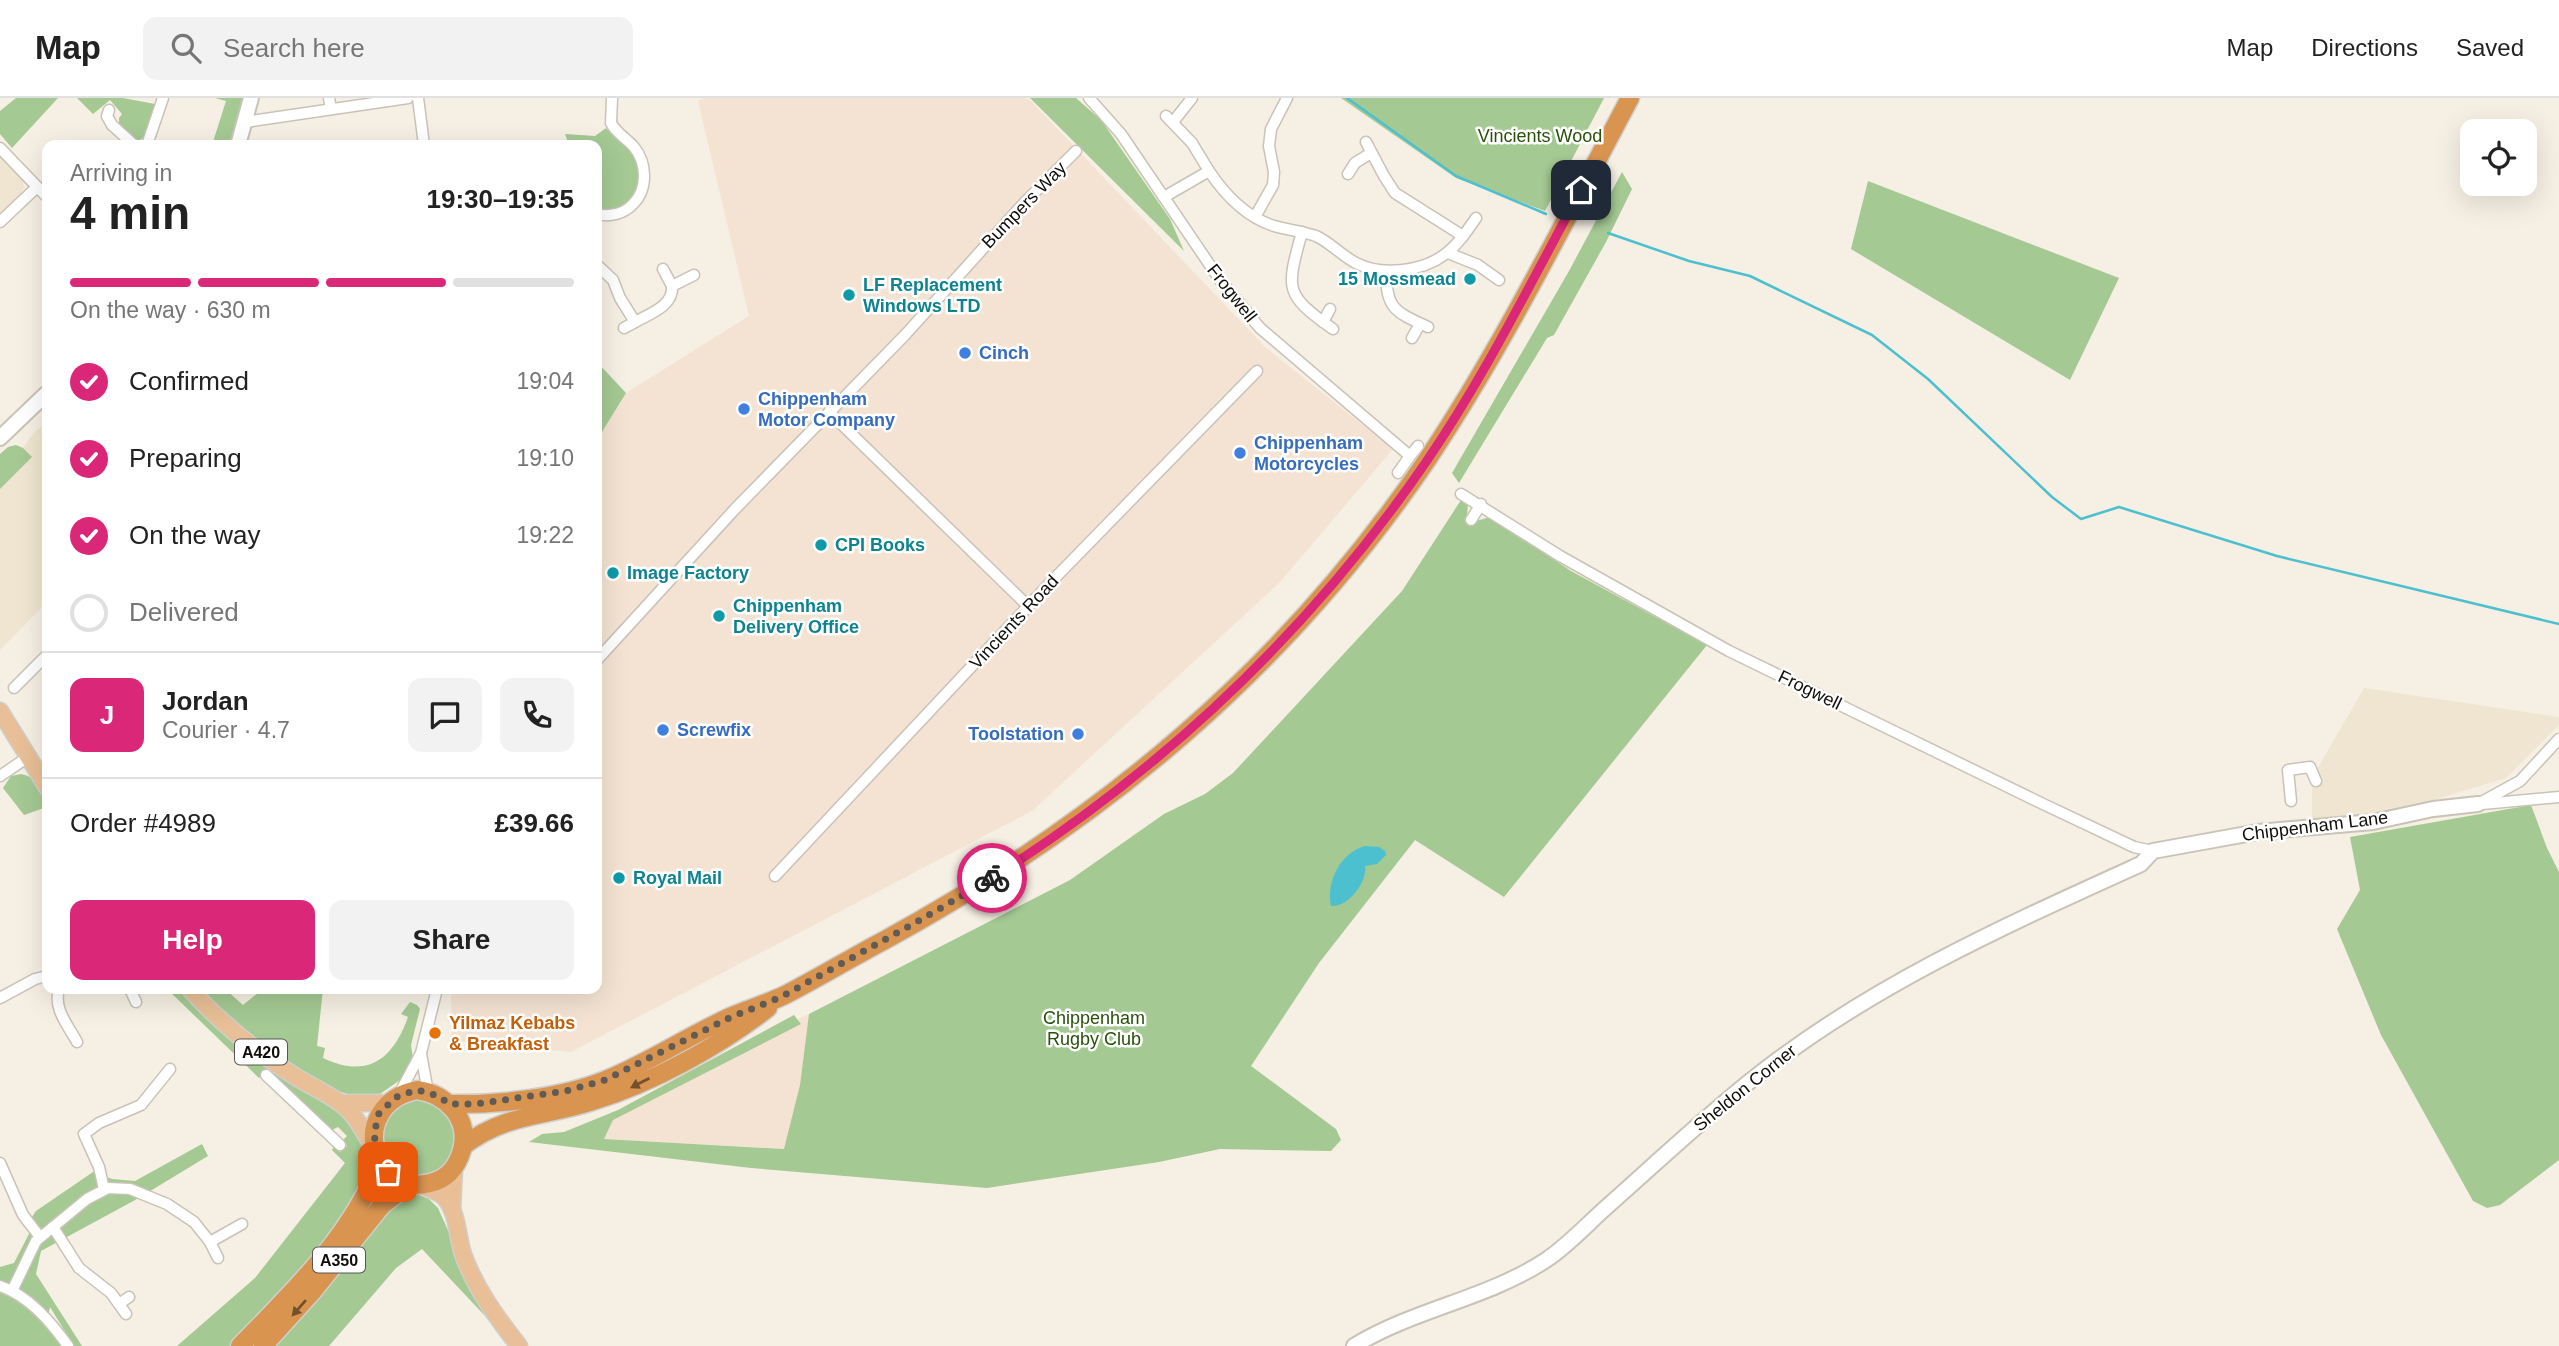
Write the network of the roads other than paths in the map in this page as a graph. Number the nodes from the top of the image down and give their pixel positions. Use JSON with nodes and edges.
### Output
{"nodes":[{"id":1,"x":163,"y":98,"type":"edge"},
{"id":2,"x":251,"y":98,"type":"edge"},
{"id":3,"x":408,"y":98,"type":"edge"},
{"id":4,"x":418,"y":98,"type":"edge"},
{"id":5,"x":612,"y":98,"type":"edge"},
{"id":6,"x":1089,"y":98,"type":"edge"},
{"id":7,"x":1192,"y":98,"type":"edge"},
{"id":8,"x":1287,"y":98,"type":"edge"},
{"id":9,"x":1630,"y":98,"type":"edge"},
{"id":10,"x":330,"y":104,"type":"edge"},
{"id":11,"x":108,"y":110,"type":"dead end"},
{"id":12,"x":245,"y":122,"type":"junction"},
{"id":13,"x":128,"y":140,"type":"edge"},
{"id":14,"x":149,"y":140,"type":"edge"},
{"id":15,"x":240,"y":140,"type":"edge"},
{"id":16,"x":423,"y":140,"type":"edge"},
{"id":17,"x":1366,"y":142,"type":"dead end"},
{"id":18,"x":0,"y":148,"type":"edge"},
{"id":19,"x":1076,"y":151,"type":"dead end"},
{"id":20,"x":1371,"y":153,"type":"junction"},
{"id":21,"x":1209,"y":171,"type":"junction"},
{"id":22,"x":1348,"y":174,"type":"dead end"},
{"id":23,"x":37,"y":187,"type":"junction"},
{"id":24,"x":42,"y":192,"type":"edge"},
{"id":25,"x":1164,"y":197,"type":"junction"},
{"id":26,"x":602,"y":214,"type":"edge"},
{"id":27,"x":1255,"y":217,"type":"junction"},
{"id":28,"x":1475,"y":219,"type":"dead end"},
{"id":29,"x":0,"y":222,"type":"edge"},
{"id":30,"x":1302,"y":232,"type":"junction"},
{"id":31,"x":1463,"y":236,"type":"junction"},
{"id":32,"x":1448,"y":253,"type":"junction"},
{"id":33,"x":663,"y":269,"type":"dead end"},
{"id":34,"x":602,"y":270,"type":"edge"},
{"id":35,"x":1386,"y":271,"type":"junction"},
{"id":36,"x":694,"y":275,"type":"dead end"},
{"id":37,"x":1499,"y":279,"type":"dead end"},
{"id":38,"x":672,"y":286,"type":"junction"},
{"id":39,"x":1330,"y":309,"type":"dead end"},
{"id":40,"x":635,"y":322,"type":"junction"},
{"id":41,"x":1323,"y":322,"type":"junction"},
{"id":42,"x":624,"y":328,"type":"dead end"},
{"id":43,"x":1334,"y":329,"type":"dead end"},
{"id":44,"x":1412,"y":338,"type":"dead end"},
{"id":45,"x":1257,"y":371,"type":"dead end"},
{"id":46,"x":42,"y":398,"type":"edge"},
{"id":47,"x":829,"y":412,"type":"junction"},
{"id":48,"x":0,"y":438,"type":"edge"},
{"id":49,"x":1418,"y":446,"type":"dead end"},
{"id":50,"x":1410,"y":456,"type":"junction"},
{"id":51,"x":1398,"y":473,"type":"dead end"},
{"id":52,"x":1461,"y":494,"type":"dead end"},
{"id":53,"x":1481,"y":504,"type":"junction"},
{"id":54,"x":1471,"y":520,"type":"dead end"},
{"id":55,"x":1028,"y":606,"type":"junction"},
{"id":56,"x":602,"y":655,"type":"edge"},
{"id":57,"x":42,"y":660,"type":"edge"},
{"id":58,"x":14,"y":688,"type":"dead end"},
{"id":59,"x":0,"y":711,"type":"edge"},
{"id":60,"x":2559,"y":739,"type":"edge"},
{"id":61,"x":28,"y":757,"type":"junction"},
{"id":62,"x":0,"y":776,"type":"edge"},
{"id":63,"x":42,"y":779,"type":"edge"},
{"id":64,"x":2316,"y":781,"type":"dead end"},
{"id":65,"x":2520,"y":781,"type":"junction"},
{"id":66,"x":2559,"y":797,"type":"edge"},
{"id":67,"x":2521,"y":799,"type":"junction"},
{"id":68,"x":2291,"y":801,"type":"dead end"},
{"id":69,"x":2478,"y":804,"type":"junction"},
{"id":70,"x":2152,"y":851,"type":"junction"},
{"id":71,"x":775,"y":876,"type":"dead end"},
{"id":72,"x":42,"y":977,"type":"edge"},
{"id":73,"x":58,"y":994,"type":"edge"},
{"id":74,"x":132,"y":994,"type":"edge"},
{"id":75,"x":195,"y":994,"type":"edge"},
{"id":76,"x":436,"y":994,"type":"edge"},
{"id":77,"x":781,"y":997,"type":"junction"},
{"id":78,"x":0,"y":998,"type":"edge"},
{"id":79,"x":136,"y":1002,"type":"dead end"},
{"id":80,"x":77,"y":1042,"type":"dead end"},
{"id":81,"x":421,"y":1053,"type":"junction"},
{"id":82,"x":170,"y":1069,"type":"dead end"},
{"id":83,"x":266,"y":1075,"type":"dead end"},
{"id":84,"x":301,"y":1080,"type":"junction"},
{"id":85,"x":428,"y":1092,"type":"junction"},
{"id":86,"x":288,"y":1096,"type":"junction"},
{"id":87,"x":393,"y":1100,"type":"junction"},
{"id":88,"x":341,"y":1103,"type":"junction"},
{"id":89,"x":449,"y":1104,"type":"junction"},
{"id":90,"x":338,"y":1139,"type":"dead end"},
{"id":91,"x":463,"y":1146,"type":"junction"},
{"id":92,"x":377,"y":1156,"type":"junction"},
{"id":93,"x":1,"y":1166,"type":"edge"},
{"id":94,"x":454,"y":1168,"type":"junction"},
{"id":95,"x":415,"y":1185,"type":"junction"},
{"id":96,"x":104,"y":1189,"type":"junction"},
{"id":97,"x":452,"y":1210,"type":"junction"},
{"id":98,"x":242,"y":1224,"type":"dead end"},
{"id":99,"x":53,"y":1227,"type":"junction"},
{"id":100,"x":40,"y":1237,"type":"junction"},
{"id":101,"x":210,"y":1242,"type":"junction"},
{"id":102,"x":218,"y":1258,"type":"dead end"},
{"id":103,"x":0,"y":1286,"type":"edge"},
{"id":104,"x":12,"y":1291,"type":"junction"},
{"id":105,"x":129,"y":1297,"type":"dead end"},
{"id":106,"x":119,"y":1304,"type":"junction"},
{"id":107,"x":126,"y":1314,"type":"dead end"},
{"id":108,"x":68,"y":1346,"type":"edge"},
{"id":109,"x":240,"y":1346,"type":"edge"},
{"id":110,"x":263,"y":1346,"type":"edge"},
{"id":111,"x":519,"y":1346,"type":"edge"},
{"id":112,"x":1354,"y":1346,"type":"edge"}],
"edges":[{"from":1,"to":14,"type":"street"},
{"from":2,"to":12,"type":"street"},
{"from":3,"to":10,"type":"street"},
{"from":4,"to":16,"type":"street"},
{"from":5,"to":26,"type":"street"},
{"from":6,"to":25,"type":"street","name":"Frogwell"},
{"from":7,"to":21,"type":"street"},
{"from":8,"to":27,"type":"street"},
{"from":9,"to":77,"type":"highway"},
{"from":10,"to":12,"type":"street"},
{"from":11,"to":13,"type":"street"},
{"from":12,"to":15,"type":"street"},
{"from":17,"to":20,"type":"street"},
{"from":18,"to":23,"type":"street"},
{"from":19,"to":47,"type":"street","name":"Bumpers Way"},
{"from":20,"to":22,"type":"street"},
{"from":20,"to":31,"type":"street"},
{"from":21,"to":25,"type":"street"},
{"from":21,"to":27,"type":"street"},
{"from":23,"to":24,"type":"street"},
{"from":23,"to":29,"type":"street"},
{"from":25,"to":50,"type":"street","name":"Frogwell"},
{"from":27,"to":30,"type":"street"},
{"from":28,"to":31,"type":"street"},
{"from":30,"to":35,"type":"street"},
{"from":30,"to":41,"type":"street"},
{"from":31,"to":32,"type":"street"},
{"from":32,"to":35,"type":"street"},
{"from":32,"to":37,"type":"street"},
{"from":33,"to":38,"type":"street"},
{"from":34,"to":40,"type":"street"},
{"from":35,"to":44,"type":"street"},
{"from":36,"to":38,"type":"street"},
{"from":38,"to":40,"type":"street"},
{"from":39,"to":41,"type":"street"},
{"from":40,"to":42,"type":"street"},
{"from":41,"to":43,"type":"street"},
{"from":45,"to":55,"type":"street","name":"Vincients Road"},
{"from":46,"to":48,"type":"street"},
{"from":47,"to":55,"type":"street"},
{"from":47,"to":56,"type":"street","name":"Bumpers Way"},
{"from":49,"to":50,"type":"street"},
{"from":50,"to":51,"type":"street"},
{"from":52,"to":53,"type":"street","name":"Frogwell"},
{"from":53,"to":54,"type":"street"},
{"from":53,"to":70,"type":"street","name":"Frogwell"},
{"from":55,"to":71,"type":"street","name":"Vincients Road"},
{"from":57,"to":58,"type":"street"},
{"from":59,"to":61,"type":"main road"},
{"from":60,"to":65,"type":"street","name":"Chippenham Lane"},
{"from":61,"to":62,"type":"street"},
{"from":61,"to":63,"type":"main road"},
{"from":64,"to":68,"type":"street"},
{"from":65,"to":67,"type":"street"},
{"from":65,"to":69,"type":"street","name":"Chippenham Lane"},
{"from":66,"to":67,"type":"street","name":"Chippenham Lane"},
{"from":67,"to":69,"type":"street","name":"Chippenham Lane"},
{"from":69,"to":70,"type":"street","name":"Chippenham Lane"},
{"from":70,"to":112,"type":"street","name":"Sheldon Corner"},
{"from":72,"to":78,"type":"street"},
{"from":73,"to":80,"type":"street"},
{"from":74,"to":79,"type":"street"},
{"from":75,"to":84,"type":"main road","number":"A420"},
{"from":76,"to":81,"type":"street"},
{"from":77,"to":89,"type":"highway"},
{"from":77,"to":91,"type":"highway","one_way":true},
{"from":81,"to":85,"type":"street"},
{"from":81,"to":87,"type":"street"},
{"from":82,"to":96,"type":"street"},
{"from":83,"to":86,"type":"street"},
{"from":84,"to":86,"type":"street"},
{"from":84,"to":88,"type":"main road","number":"A420"},
{"from":85,"to":87,"type":"highway"},
{"from":85,"to":89,"type":"highway"},
{"from":86,"to":90,"type":"street"},
{"from":87,"to":88,"type":"main road","number":"A420"},
{"from":87,"to":92,"type":"highway","number":"A350"},
{"from":88,"to":92,"type":"main road","number":"A420"},
{"from":89,"to":91,"type":"highway"},
{"from":91,"to":94,"type":"highway"},
{"from":92,"to":95,"type":"highway"},
{"from":92,"to":109,"type":"highway","number":"A350"},
{"from":93,"to":100,"type":"street"},
{"from":94,"to":95,"type":"highway","number":"A350"},
{"from":94,"to":97,"type":"main road"},
{"from":95,"to":97,"type":"main road"},
{"from":95,"to":110,"type":"highway","number":"A350","one_way":true},
{"from":96,"to":99,"type":"street"},
{"from":96,"to":101,"type":"street"},
{"from":97,"to":111,"type":"main road"},
{"from":98,"to":101,"type":"street"},
{"from":99,"to":100,"type":"street"},
{"from":99,"to":106,"type":"street"},
{"from":100,"to":104,"type":"street"},
{"from":101,"to":102,"type":"street"},
{"from":103,"to":104,"type":"street"},
{"from":104,"to":108,"type":"street"},
{"from":105,"to":106,"type":"street"},
{"from":106,"to":107,"type":"street"}]}
